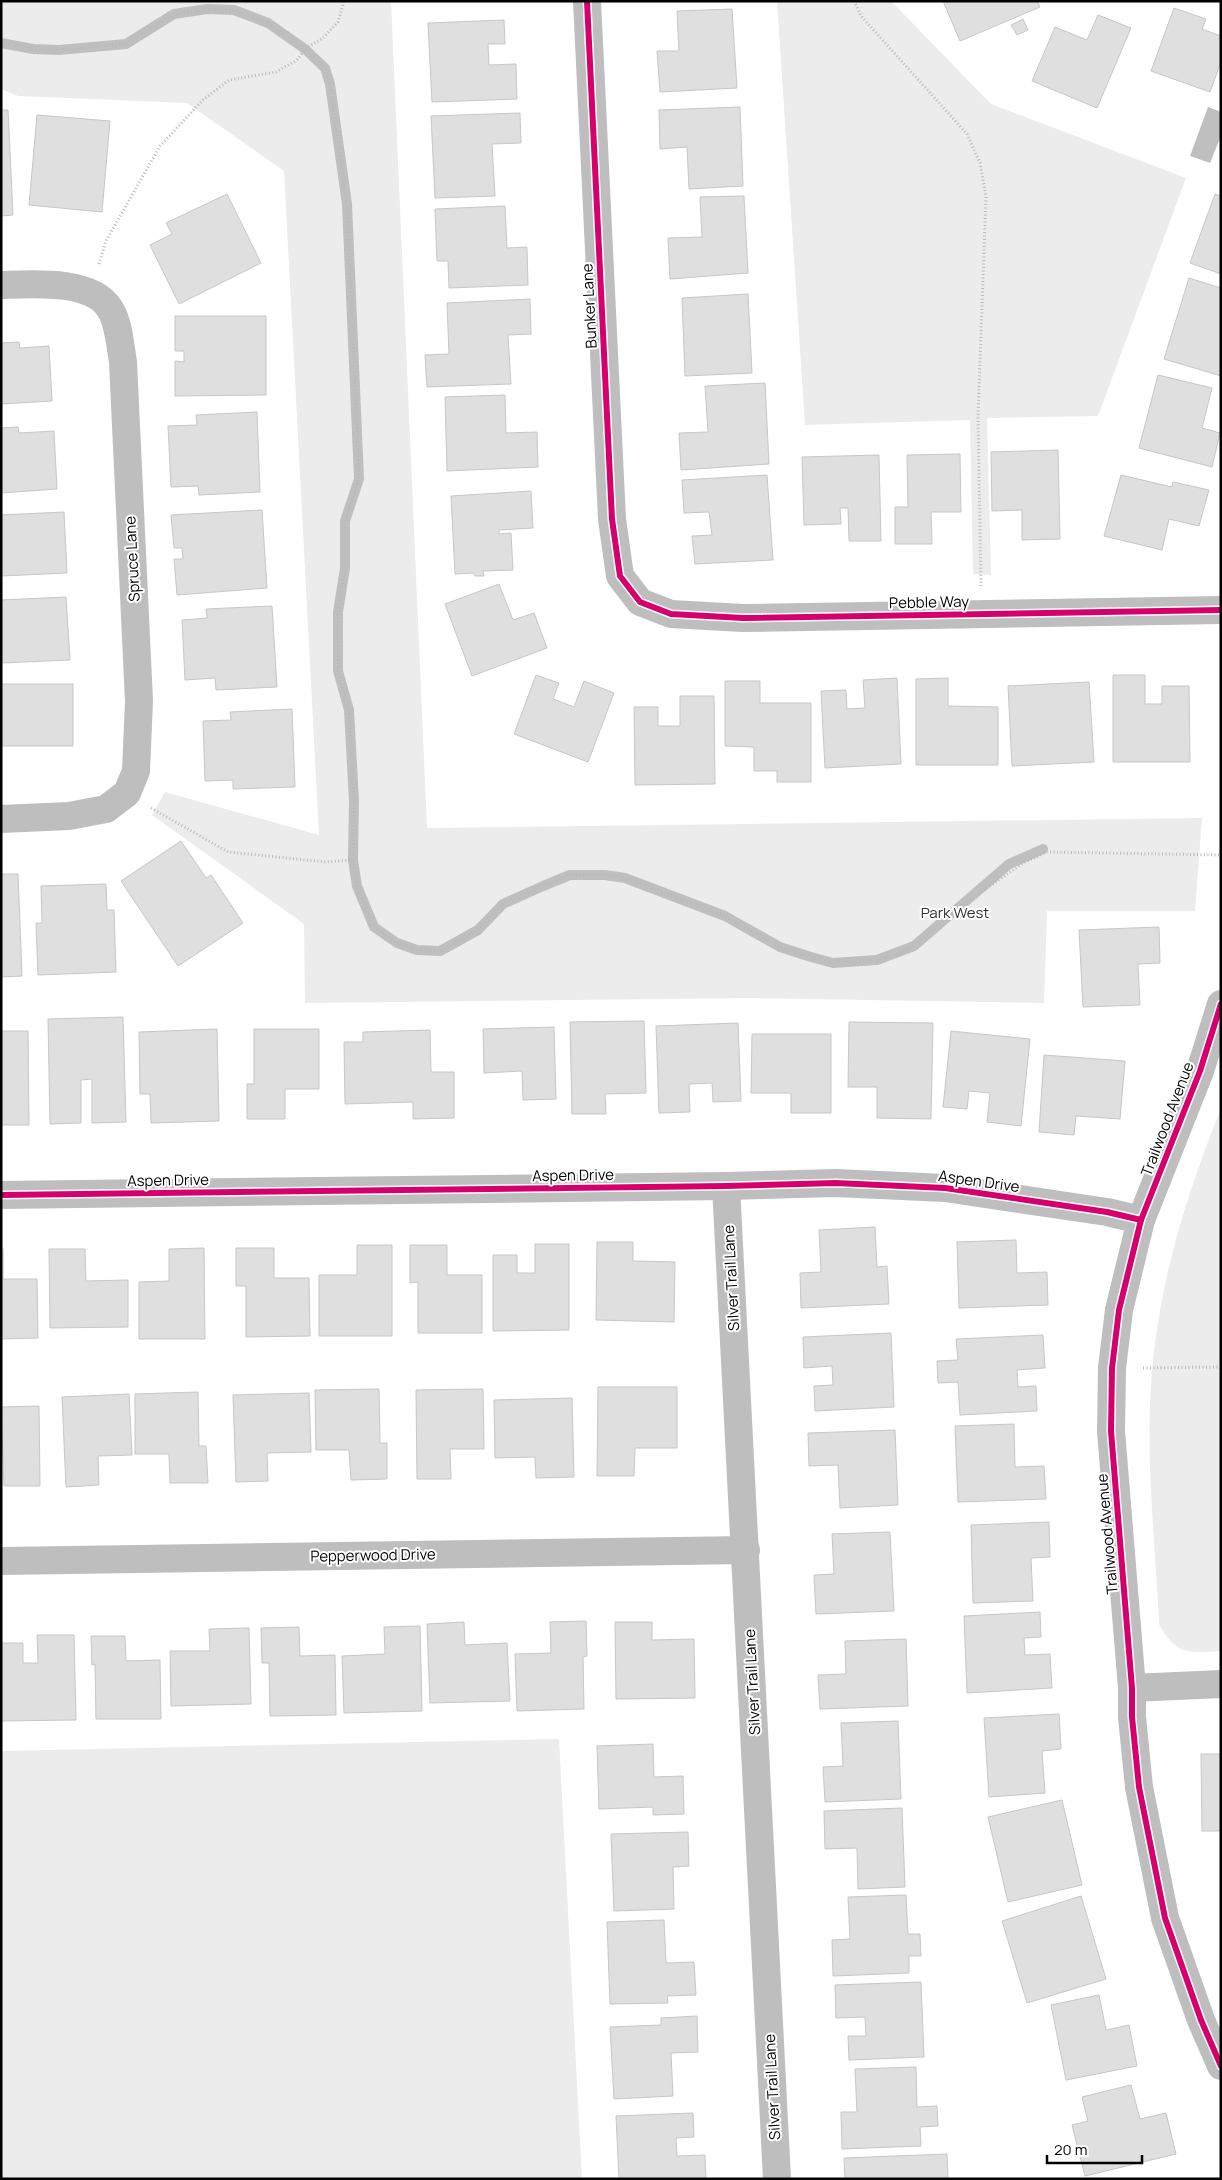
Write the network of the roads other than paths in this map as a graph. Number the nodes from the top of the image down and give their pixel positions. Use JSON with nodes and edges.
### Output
{"nodes":[{"id":1,"x":587,"y":1,"type":"edge"},
{"id":2,"x":1,"y":285,"type":"edge"},
{"id":3,"x":640,"y":602,"type":"joint"},
{"id":4,"x":1221,"y":610,"type":"edge"},
{"id":5,"x":1,"y":819,"type":"edge"},
{"id":6,"x":1221,"y":1004,"type":"edge"},
{"id":7,"x":726,"y":1186,"type":"junction"},
{"id":8,"x":1,"y":1195,"type":"edge"},
{"id":9,"x":1141,"y":1220,"type":"junction"},
{"id":10,"x":746,"y":1550,"type":"junction"},
{"id":11,"x":1,"y":1561,"type":"edge"},
{"id":12,"x":1221,"y":1684,"type":"edge"},
{"id":13,"x":1132,"y":1688,"type":"junction"},
{"id":14,"x":1211,"y":2023,"type":"edge"},
{"id":15,"x":1221,"y":2066,"type":"edge"},
{"id":16,"x":777,"y":2179,"type":"edge"}],
"edges":[{"from":1,"to":3,"type":"street","name":"Bunker Lane"},
{"from":2,"to":5,"type":"street","name":"Spruce Lane"},
{"from":3,"to":4,"type":"street","name":"Pebble Way"},
{"from":6,"to":9,"type":"street","name":"Trailwood Avenue"},
{"from":7,"to":8,"type":"street","name":"Aspen Drive"},
{"from":7,"to":9,"type":"street","name":"Aspen Drive"},
{"from":7,"to":10,"type":"street","name":"Silver Trail Lane"},
{"from":9,"to":13,"type":"street","name":"Trailwood Avenue"},
{"from":10,"to":11,"type":"street","name":"Pepperwood Drive"},
{"from":10,"to":16,"type":"street","name":"Silver Trail Lane"},
{"from":12,"to":13,"type":"street"},
{"from":13,"to":14,"type":"street","name":"Trailwood Avenue"},
{"from":14,"to":15,"type":"street","name":"Trailwood Avenue"}]}
